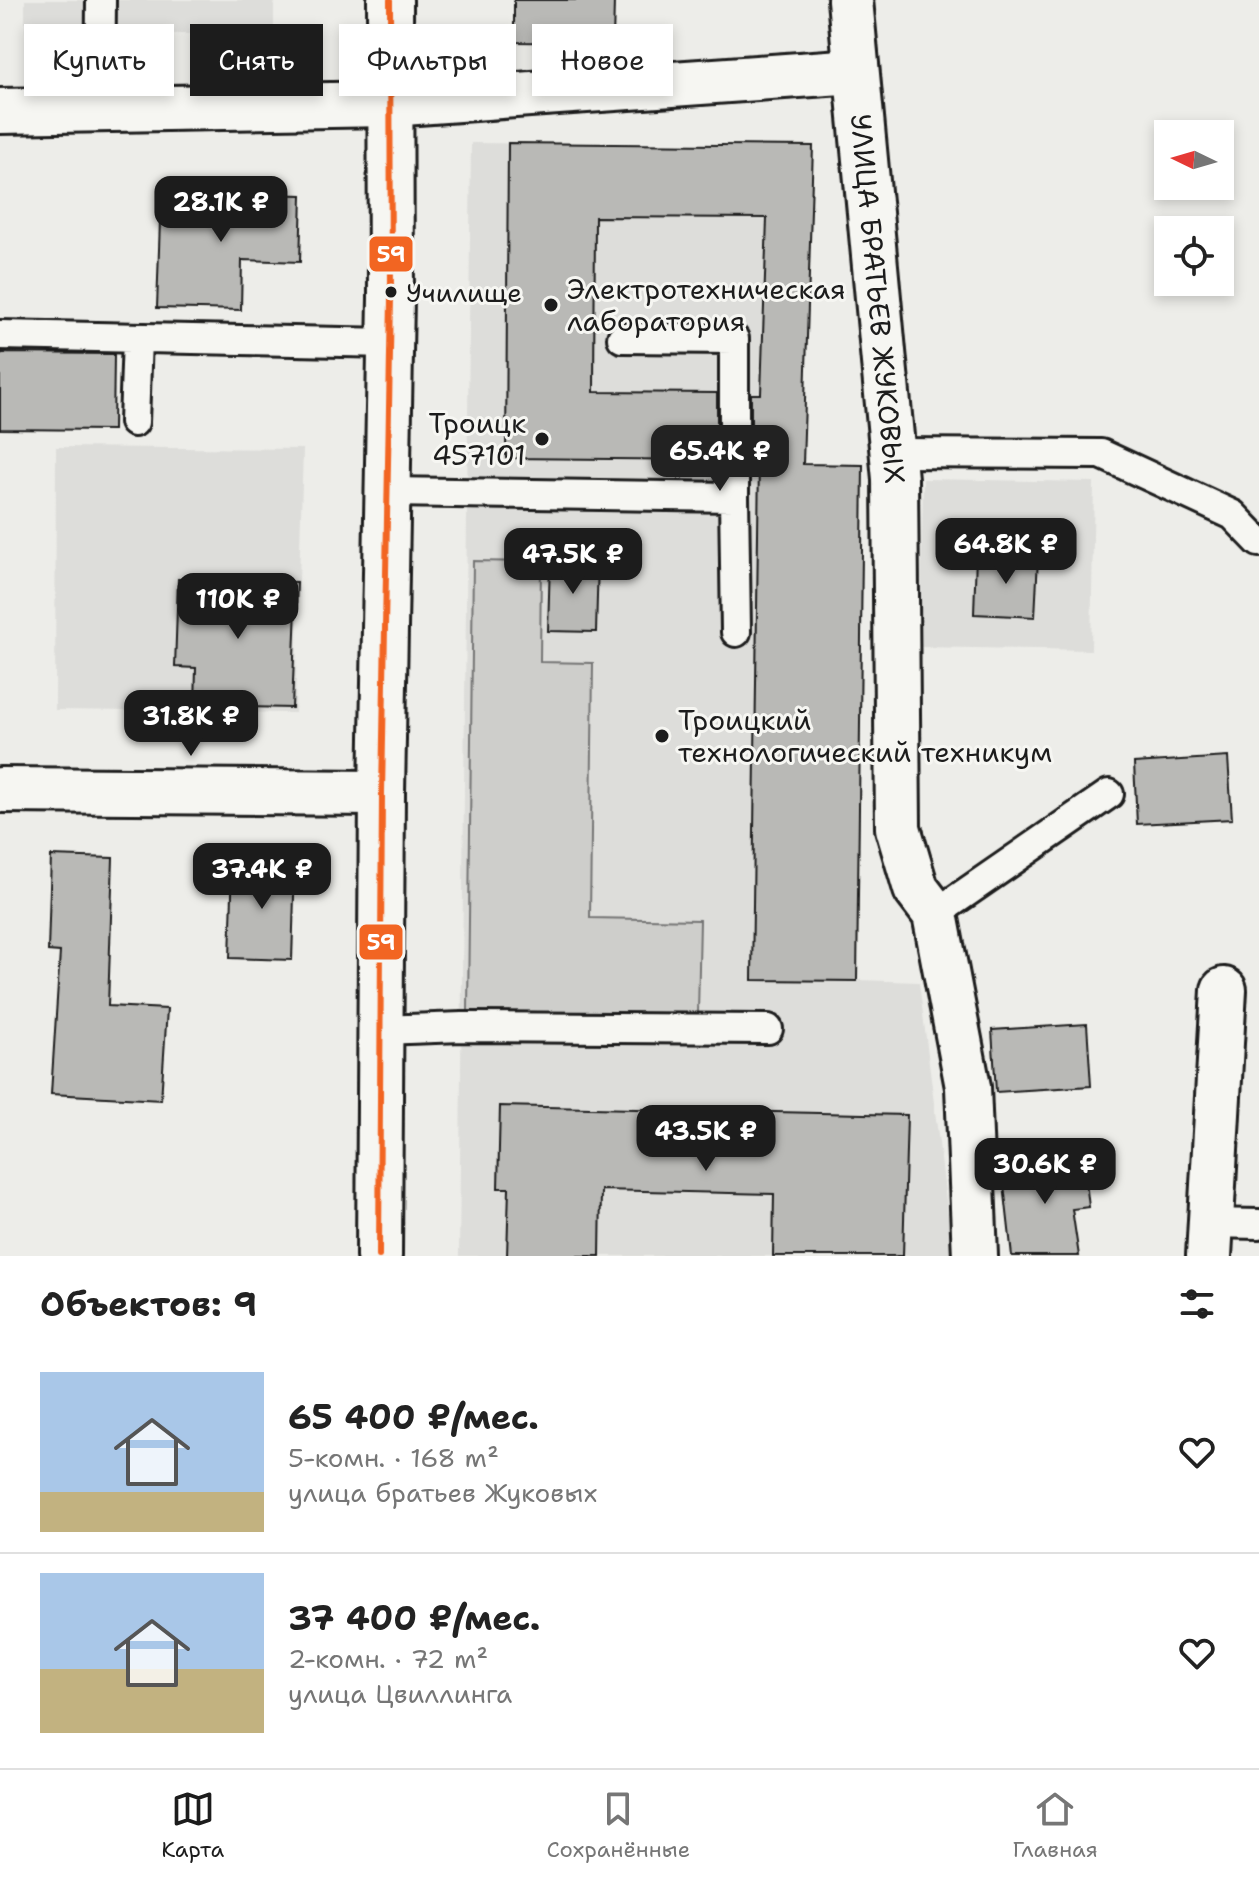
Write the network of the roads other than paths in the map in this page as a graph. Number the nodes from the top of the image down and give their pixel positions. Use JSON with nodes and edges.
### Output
{"nodes":[{"id":1,"x":101,"y":0,"type":"edge"},
{"id":2,"x":390,"y":0,"type":"edge"},
{"id":3,"x":850,"y":0,"type":"edge"},
{"id":4,"x":856,"y":71,"type":"junction"},
{"id":5,"x":389,"y":104,"type":"junction"},
{"id":6,"x":100,"y":110,"type":"junction"},
{"id":7,"x":0,"y":111,"type":"edge"},
{"id":8,"x":0,"y":335,"type":"edge"},
{"id":9,"x":137,"y":338,"type":"junction"},
{"id":10,"x":622,"y":338,"type":"dead end"},
{"id":11,"x":391,"y":343,"type":"junction"},
{"id":12,"x":134,"y":422,"type":"dead end"},
{"id":13,"x":893,"y":453,"type":"junction"},
{"id":14,"x":389,"y":492,"type":"junction"},
{"id":15,"x":734,"y":497,"type":"junction"},
{"id":16,"x":1259,"y":542,"type":"edge"},
{"id":17,"x":736,"y":632,"type":"dead end"},
{"id":18,"x":0,"y":790,"type":"edge"},
{"id":19,"x":382,"y":793,"type":"junction"},
{"id":20,"x":1109,"y":794,"type":"dead end"},
{"id":21,"x":935,"y":914,"type":"junction"},
{"id":22,"x":1224,"y":990,"type":"dead end"},
{"id":23,"x":768,"y":1029,"type":"dead end"},
{"id":24,"x":381,"y":1030,"type":"junction"},
{"id":25,"x":1259,"y":1224,"type":"edge"},
{"id":26,"x":1209,"y":1239,"type":"edge"},
{"id":27,"x":379,"y":1256,"type":"edge"},
{"id":28,"x":975,"y":1256,"type":"edge"}],
"edges":[{"from":1,"to":6,"type":"lane"},
{"from":2,"to":5,"type":"street"},
{"from":3,"to":4,"type":"street","name":"УЛИЦА БРАТЬЕВ ЖУКОВЫХ"},
{"from":4,"to":5,"type":"street"},
{"from":4,"to":13,"type":"street","name":"УЛИЦА БРАТЬЕВ ЖУКОВЫХ"},
{"from":5,"to":6,"type":"street"},
{"from":5,"to":11,"type":"street"},
{"from":6,"to":7,"type":"street"},
{"from":8,"to":9,"type":"lane"},
{"from":9,"to":11,"type":"lane"},
{"from":9,"to":12,"type":"lane"},
{"from":10,"to":15,"type":"lane"},
{"from":11,"to":14,"type":"street"},
{"from":13,"to":16,"type":"lane"},
{"from":13,"to":21,"type":"street","name":"УЛИЦА БРАТЬЕВ ЖУКОВЫХ"},
{"from":14,"to":15,"type":"lane"},
{"from":14,"to":19,"type":"street"},
{"from":15,"to":17,"type":"lane"},
{"from":18,"to":19,"type":"street"},
{"from":19,"to":24,"type":"street"},
{"from":20,"to":21,"type":"lane"},
{"from":21,"to":28,"type":"street","name":"УЛИЦА БРАТЬЕВ ЖУКОВЫХ"},
{"from":22,"to":26,"type":"street"},
{"from":23,"to":24,"type":"lane"},
{"from":24,"to":27,"type":"street"},
{"from":25,"to":26,"type":"lane"}]}
